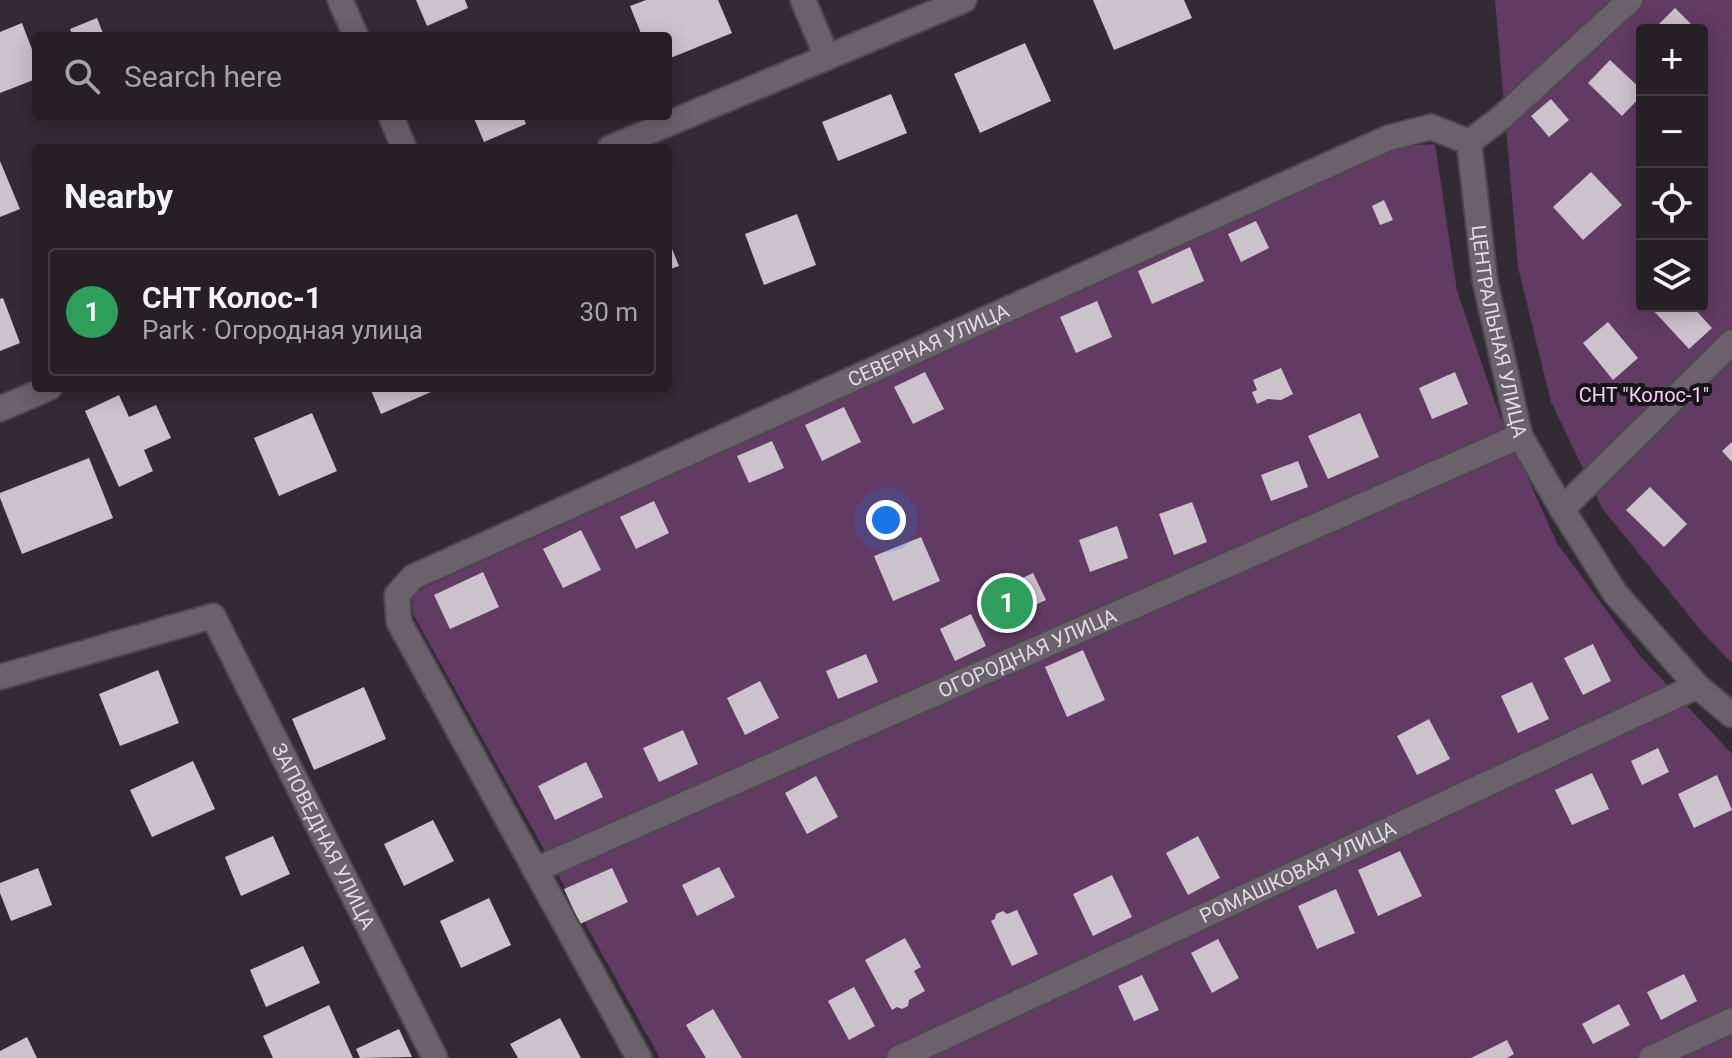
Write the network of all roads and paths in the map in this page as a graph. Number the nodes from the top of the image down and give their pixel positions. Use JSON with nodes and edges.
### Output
{"nodes":[{"id":1,"x":340,"y":0,"type":"edge"},
{"id":2,"x":803,"y":0,"type":"edge"},
{"id":3,"x":964,"y":0,"type":"edge"},
{"id":4,"x":1630,"y":0,"type":"edge"},
{"id":5,"x":354,"y":32,"type":"edge"},
{"id":6,"x":827,"y":57,"type":"junction"},
{"id":7,"x":393,"y":120,"type":"edge"},
{"id":8,"x":1469,"y":142,"type":"junction"},
{"id":9,"x":402,"y":144,"type":"edge"},
{"id":10,"x":620,"y":144,"type":"edge"},
{"id":11,"x":1732,"y":342,"type":"edge"},
{"id":12,"x":40,"y":392,"type":"edge"},
{"id":13,"x":0,"y":409,"type":"edge"},
{"id":14,"x":1520,"y":436,"type":"junction"},
{"id":15,"x":1562,"y":509,"type":"junction"},
{"id":16,"x":0,"y":677,"type":"edge"},
{"id":17,"x":1697,"y":686,"type":"junction"},
{"id":18,"x":1732,"y":715,"type":"edge"},
{"id":19,"x":535,"y":870,"type":"junction"},
{"id":20,"x":1732,"y":1020,"type":"edge"},
{"id":21,"x":435,"y":1058,"type":"edge"},
{"id":22,"x":639,"y":1058,"type":"edge"},
{"id":23,"x":899,"y":1058,"type":"edge"},
{"id":24,"x":1651,"y":1058,"type":"edge"}],
"edges":[{"from":1,"to":5,"type":"street"},
{"from":2,"to":6,"type":"street"},
{"from":3,"to":6,"type":"street"},
{"from":4,"to":8,"type":"street"},
{"from":6,"to":10,"type":"street"},
{"from":7,"to":9,"type":"street"},
{"from":8,"to":14,"type":"street","name":"ЦЕНТРАЛЬНАЯ УЛИЦА"},
{"from":8,"to":19,"type":"street","name":"СЕВЕРНАЯ УЛИЦА"},
{"from":11,"to":15,"type":"street"},
{"from":12,"to":13,"type":"street"},
{"from":14,"to":15,"type":"street","name":"ЦЕНТРАЛЬНАЯ УЛИЦА"},
{"from":14,"to":19,"type":"street","name":"ОГОРОДНАЯ УЛИЦА"},
{"from":15,"to":17,"type":"street","name":"ЦЕНТРАЛЬНАЯ УЛИЦА"},
{"from":16,"to":21,"type":"street","name":"ЗАПОВЕДНАЯ УЛИЦА"},
{"from":17,"to":18,"type":"street","name":"ЦЕНТРАЛЬНАЯ УЛИЦА"},
{"from":17,"to":23,"type":"street","name":"РОМАШКОВАЯ УЛИЦА"},
{"from":19,"to":22,"type":"street"},
{"from":20,"to":24,"type":"street"}]}
